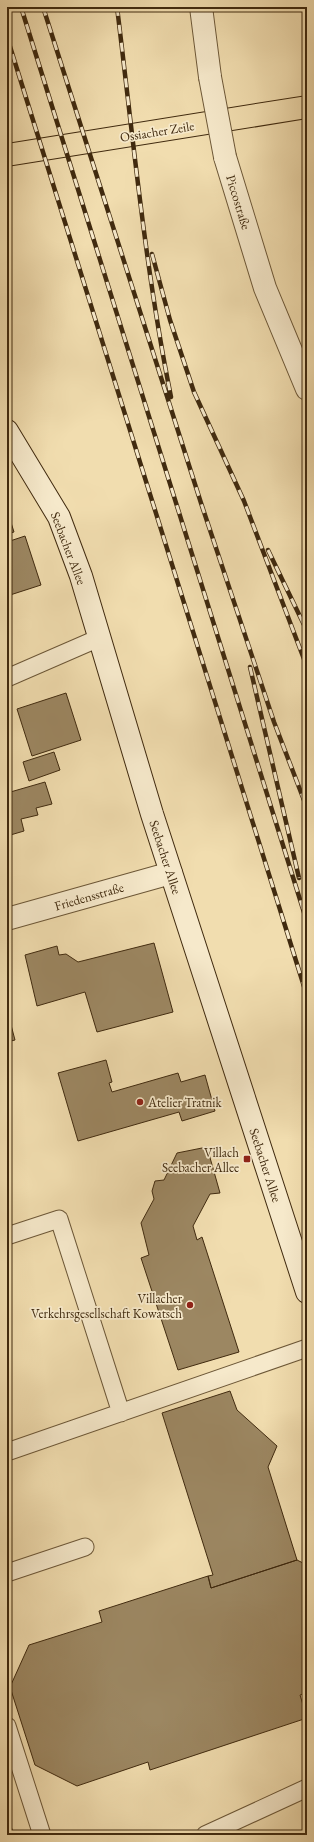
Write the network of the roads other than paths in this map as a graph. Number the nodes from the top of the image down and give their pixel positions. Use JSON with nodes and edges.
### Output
{"nodes":[{"id":1,"x":201,"y":7,"type":"edge"},
{"id":2,"x":307,"y":107,"type":"edge"},
{"id":3,"x":7,"y":155,"type":"edge"},
{"id":4,"x":307,"y":389,"type":"edge"},
{"id":5,"x":7,"y":431,"type":"edge"},
{"id":6,"x":99,"y":638,"type":"junction"},
{"id":7,"x":7,"y":678,"type":"edge"},
{"id":8,"x":172,"y":873,"type":"junction"},
{"id":9,"x":7,"y":919,"type":"edge"},
{"id":10,"x":7,"y":1236,"type":"edge"},
{"id":11,"x":307,"y":1292,"type":"edge"},
{"id":12,"x":307,"y":1348,"type":"edge"},
{"id":13,"x":121,"y":1413,"type":"junction"},
{"id":14,"x":7,"y":1452,"type":"edge"},
{"id":15,"x":85,"y":1547,"type":"dead end"},
{"id":16,"x":7,"y":1573,"type":"edge"},
{"id":17,"x":7,"y":1726,"type":"edge"},
{"id":18,"x":307,"y":1788,"type":"edge"},
{"id":19,"x":42,"y":1835,"type":"edge"},
{"id":20,"x":206,"y":1835,"type":"edge"}],
"edges":[{"from":1,"to":4,"type":"street","name":"Piccostraße","bridge":true},
{"from":2,"to":3,"type":"main road","name":"Ossiacher Zeile"},
{"from":5,"to":6,"type":"street","name":"Seebacher Allee"},
{"from":6,"to":7,"type":"lane"},
{"from":6,"to":8,"type":"street","name":"Seebacher Allee"},
{"from":8,"to":9,"type":"street","name":"Friedensstraße"},
{"from":8,"to":11,"type":"street","name":"Seebacher Allee"},
{"from":10,"to":13,"type":"lane"},
{"from":12,"to":13,"type":"lane"},
{"from":13,"to":14,"type":"lane"},
{"from":15,"to":16,"type":"lane"},
{"from":17,"to":19,"type":"lane"},
{"from":18,"to":20,"type":"lane"}]}
